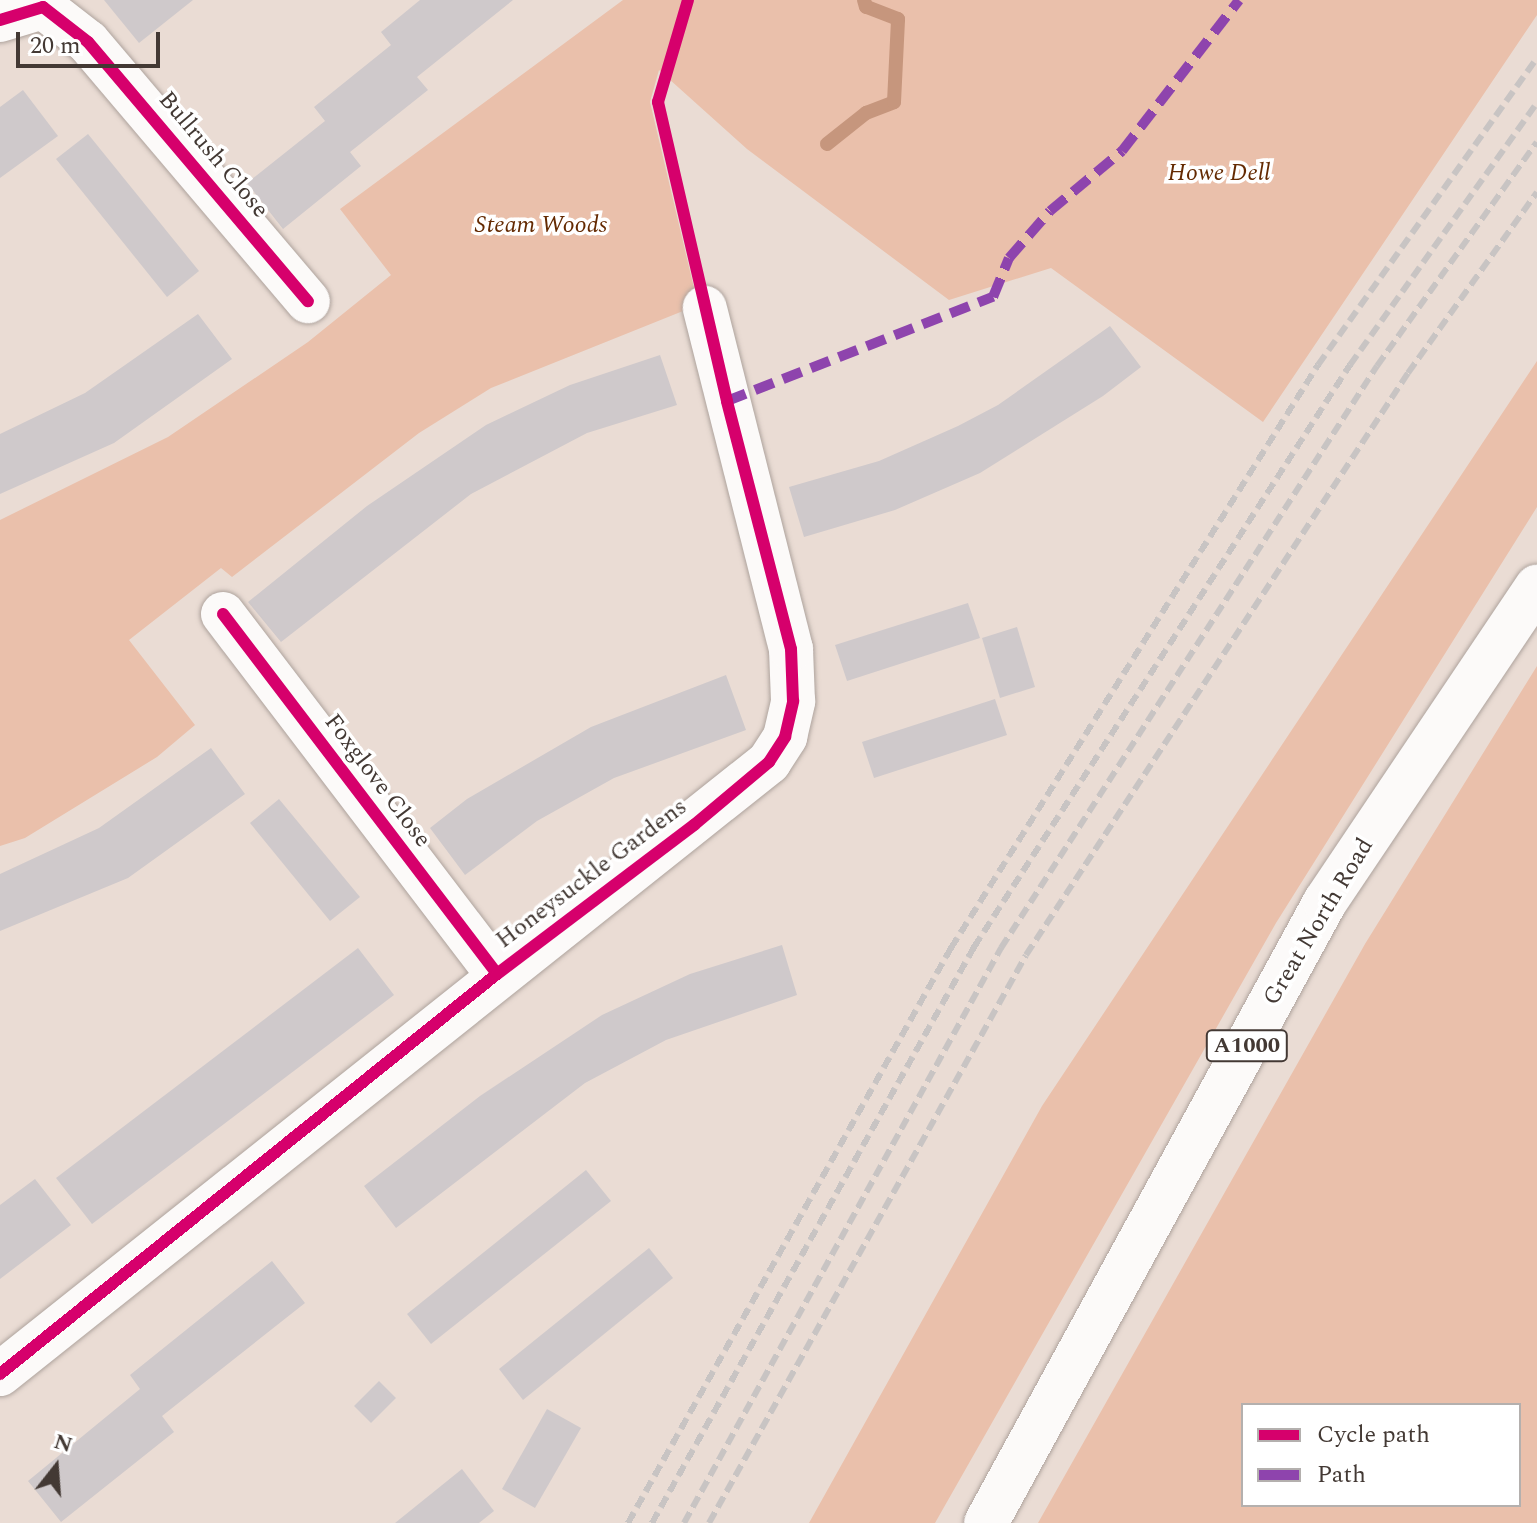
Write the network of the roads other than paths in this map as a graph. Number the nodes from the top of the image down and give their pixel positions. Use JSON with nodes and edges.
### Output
{"nodes":[{"id":1,"x":0,"y":20,"type":"edge"},
{"id":2,"x":308,"y":301,"type":"dead end"},
{"id":3,"x":705,"y":308,"type":"dead end"},
{"id":4,"x":1537,"y":587,"type":"edge"},
{"id":5,"x":223,"y":614,"type":"dead end"},
{"id":6,"x":497,"y":974,"type":"junction"},
{"id":7,"x":0,"y":1374,"type":"edge"},
{"id":8,"x":986,"y":1523,"type":"edge"}],
"edges":[{"from":1,"to":2,"type":"street","name":"Bullrush Close"},
{"from":3,"to":6,"type":"street","name":"Honeysuckle Gardens"},
{"from":4,"to":8,"type":"street","name":"Great North Road","number":"A1000"},
{"from":5,"to":6,"type":"street","name":"Foxglove Close"},
{"from":6,"to":7,"type":"street","name":"Honeysuckle Gardens"}]}
